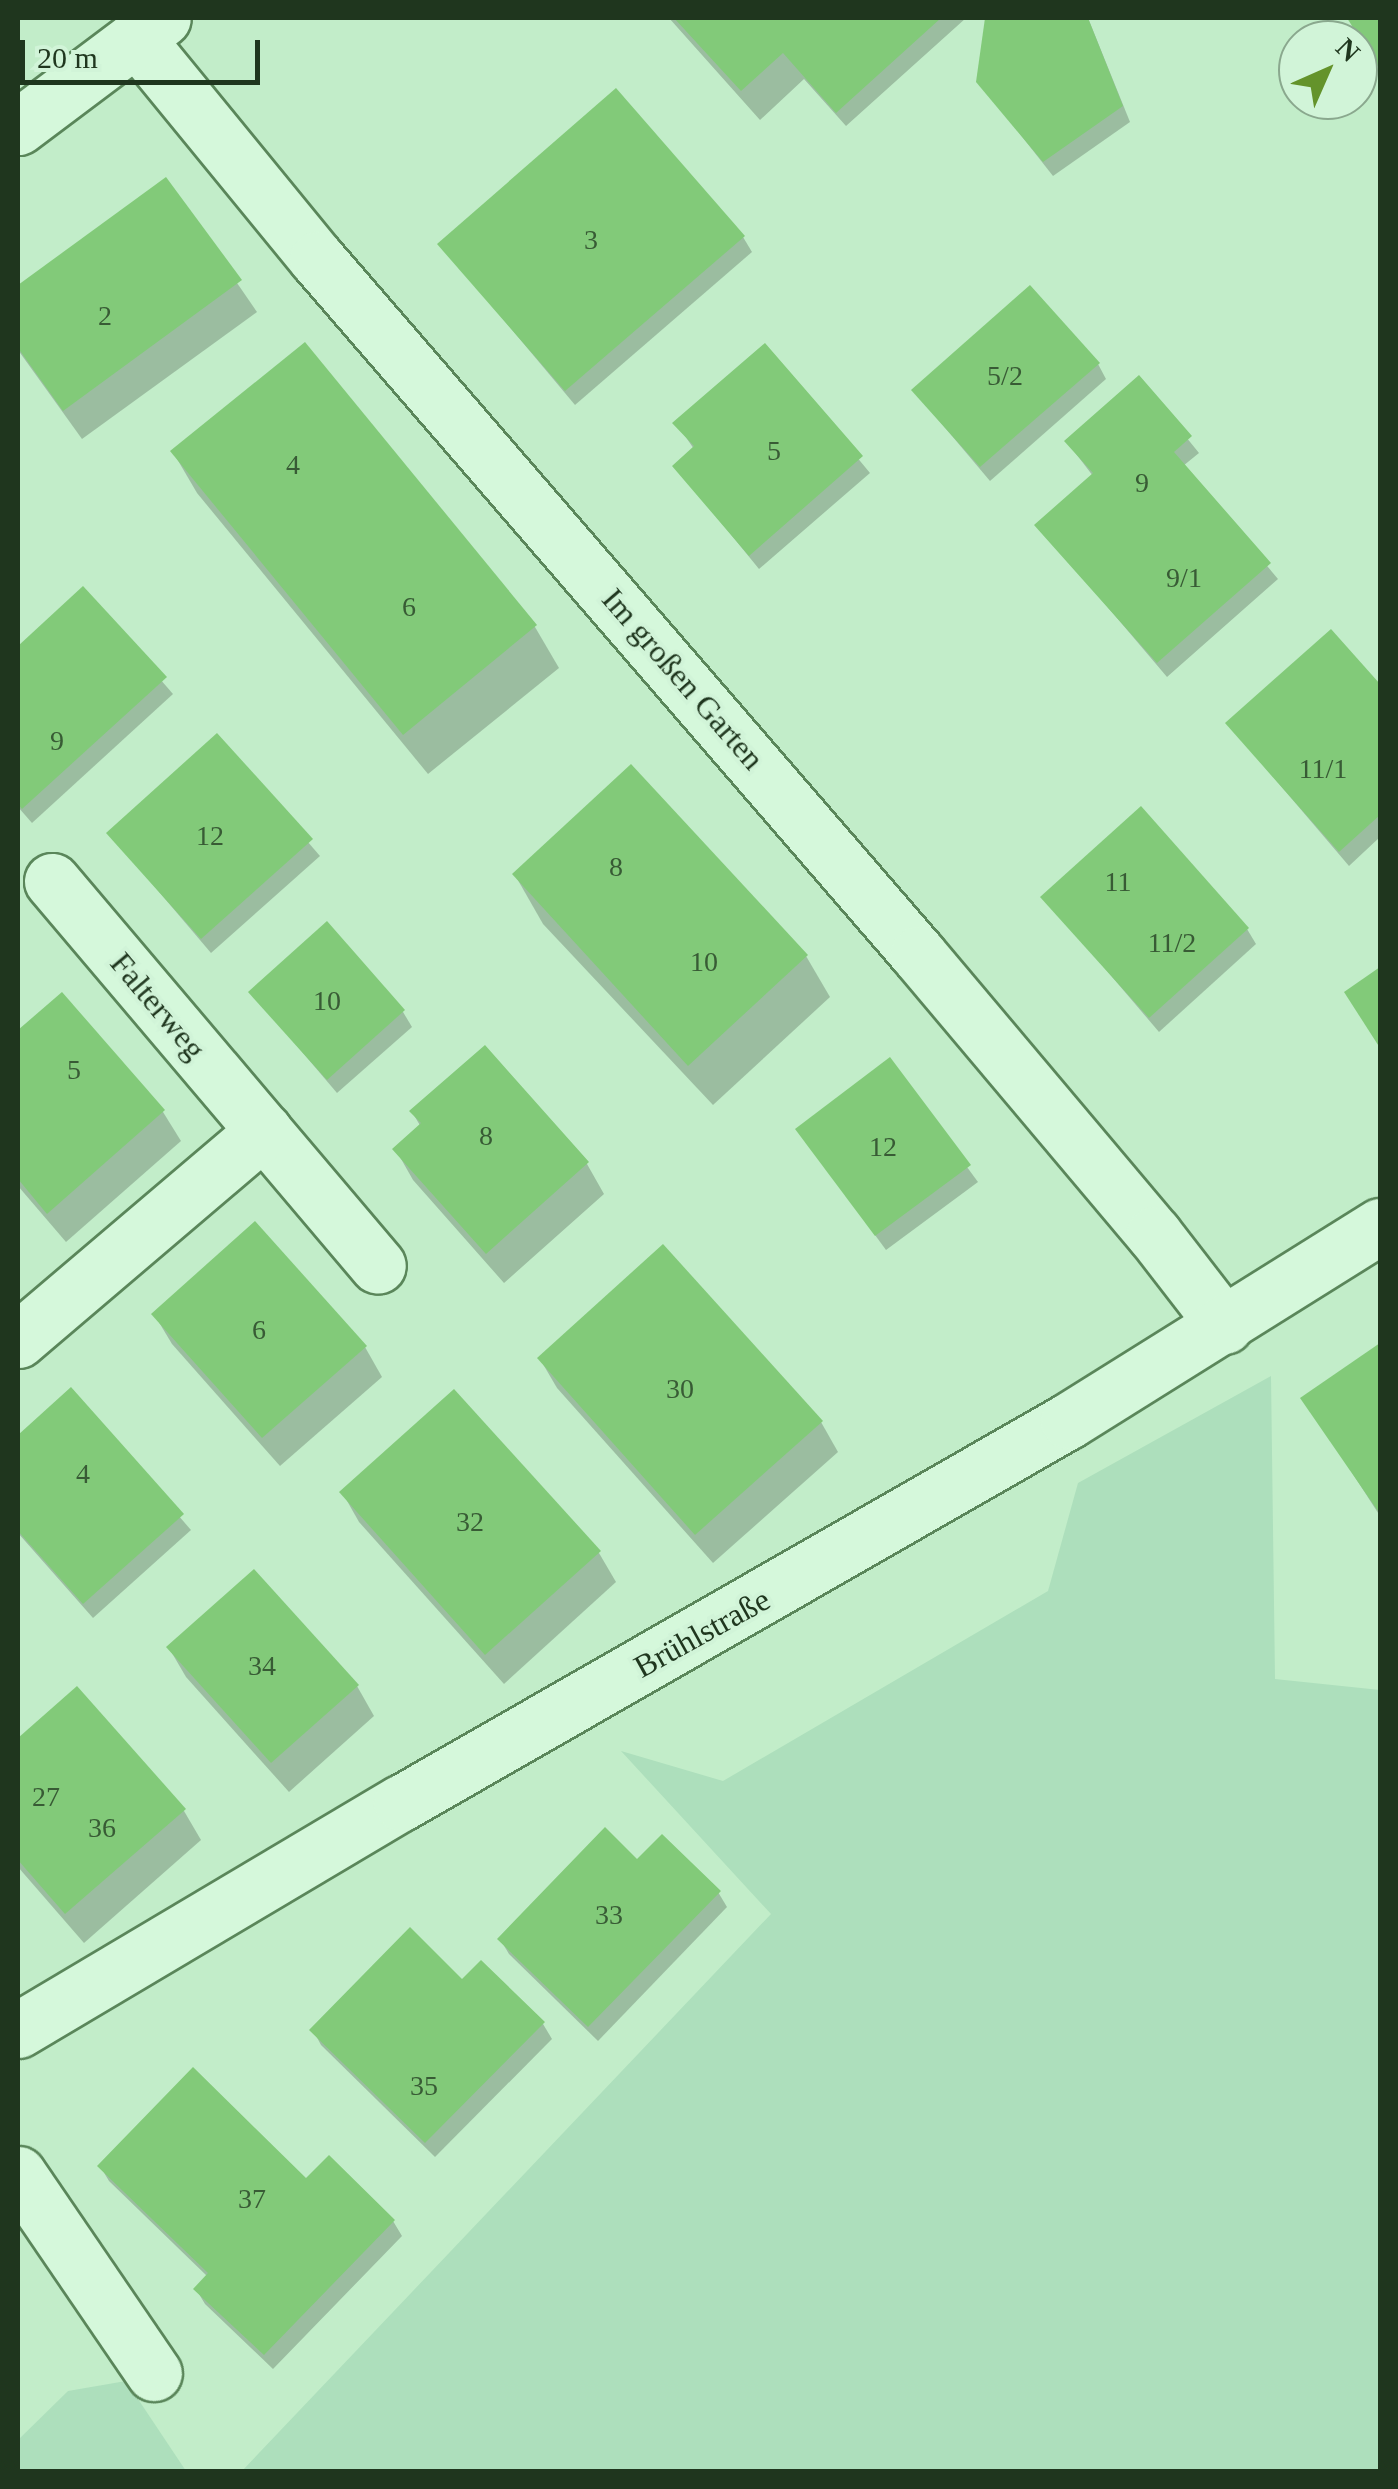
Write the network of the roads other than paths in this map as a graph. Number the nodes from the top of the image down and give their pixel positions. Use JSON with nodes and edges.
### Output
{"nodes":[{"id":1,"x":149,"y":28,"type":"edge"},
{"id":2,"x":18,"y":127,"type":"edge"},
{"id":3,"x":52,"y":881,"type":"dead end"},
{"id":4,"x":264,"y":1131,"type":"junction"},
{"id":5,"x":1380,"y":1226,"type":"edge"},
{"id":6,"x":378,"y":1266,"type":"dead end"},
{"id":7,"x":1225,"y":1326,"type":"junction"},
{"id":8,"x":18,"y":1340,"type":"edge"},
{"id":9,"x":18,"y":2030,"type":"edge"},
{"id":10,"x":18,"y":2174,"type":"edge"},
{"id":11,"x":154,"y":2373,"type":"dead end"}],
"edges":[{"from":1,"to":2,"type":"street"},
{"from":1,"to":7,"type":"street","name":"Im großen Garten"},
{"from":3,"to":4,"type":"street","name":"Falterweg"},
{"from":4,"to":6,"type":"street","name":"Falterweg"},
{"from":4,"to":8,"type":"street"},
{"from":5,"to":7,"type":"street","name":"Brühlstraße"},
{"from":7,"to":9,"type":"street","name":"Brühlstraße"},
{"from":10,"to":11,"type":"street"}]}
